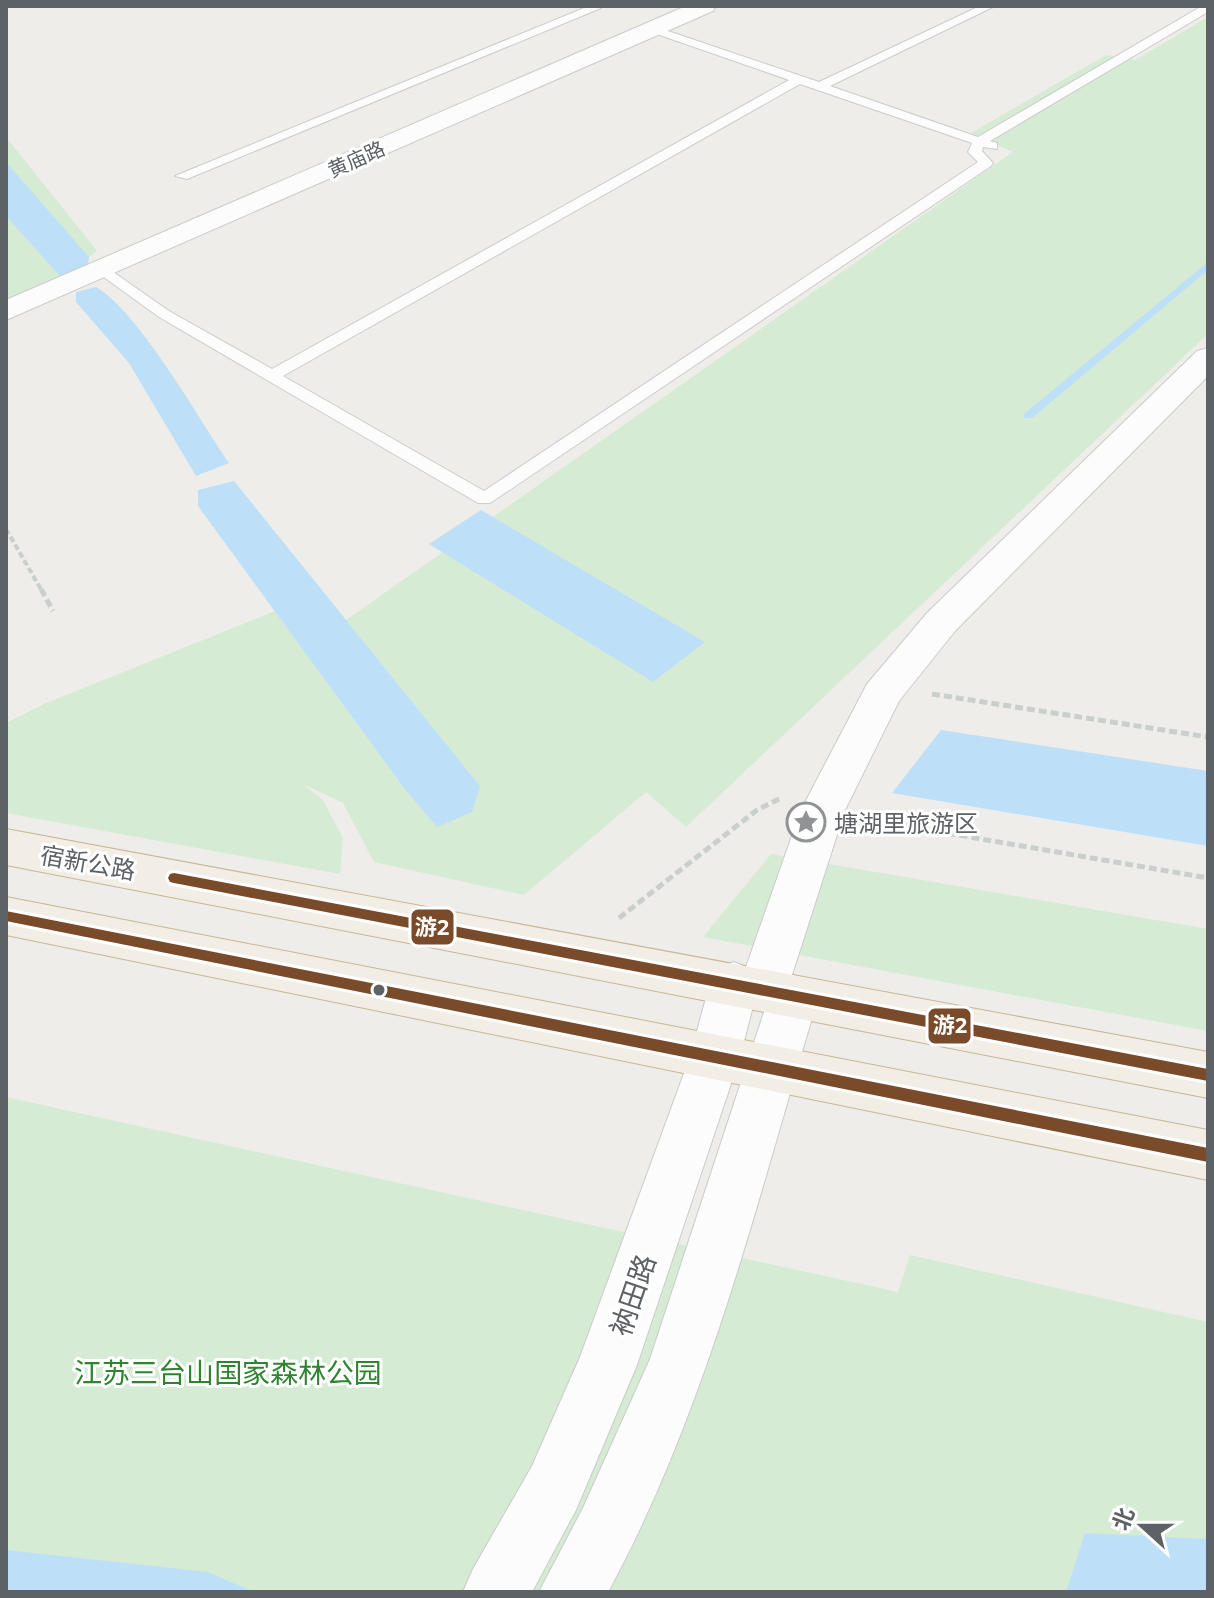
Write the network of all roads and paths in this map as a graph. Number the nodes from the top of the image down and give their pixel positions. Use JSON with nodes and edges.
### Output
{"nodes":[{"id":1,"x":705,"y":6,"type":"edge"},
{"id":2,"x":989,"y":6,"type":"edge"},
{"id":3,"x":1208,"y":7,"type":"edge"},
{"id":4,"x":595,"y":8,"type":"dead end"},
{"id":5,"x":652,"y":29,"type":"junction"},
{"id":6,"x":798,"y":80,"type":"junction"},
{"id":7,"x":819,"y":87,"type":"junction"},
{"id":8,"x":979,"y":142,"type":"junction"},
{"id":9,"x":995,"y":148,"type":"dead end"},
{"id":10,"x":182,"y":176,"type":"dead end"},
{"id":11,"x":101,"y":270,"type":"junction"},
{"id":12,"x":6,"y":311,"type":"edge"},
{"id":13,"x":1208,"y":358,"type":"edge"},
{"id":14,"x":272,"y":376,"type":"junction"},
{"id":15,"x":6,"y":529,"type":"edge"},
{"id":16,"x":53,"y":611,"type":"dead end"},
{"id":17,"x":882,"y":694,"type":"junction"},
{"id":18,"x":1208,"y":737,"type":"edge"},
{"id":19,"x":789,"y":786,"type":"dead end"},
{"id":20,"x":780,"y":798,"type":"junction"},
{"id":21,"x":823,"y":810,"type":"junction"},
{"id":22,"x":6,"y":847,"type":"edge"},
{"id":23,"x":1208,"y":878,"type":"edge"},
{"id":24,"x":6,"y":916,"type":"edge"},
{"id":25,"x":574,"y":952,"type":"junction"},
{"id":26,"x":764,"y":989,"type":"junction"},
{"id":27,"x":715,"y":1057,"type":"junction"},
{"id":28,"x":770,"y":1068,"type":"junction"},
{"id":29,"x":1208,"y":1075,"type":"edge"},
{"id":30,"x":1208,"y":1155,"type":"edge"},
{"id":31,"x":496,"y":1592,"type":"edge"},
{"id":32,"x":572,"y":1592,"type":"edge"}],
"edges":[{"from":1,"to":5,"type":"street","name":"黄庙路"},
{"from":2,"to":7,"type":"lane"},
{"from":3,"to":8,"type":"lane"},
{"from":4,"to":10,"type":"lane"},
{"from":5,"to":6,"type":"lane"},
{"from":5,"to":11,"type":"street","name":"黄庙路"},
{"from":6,"to":7,"type":"lane"},
{"from":6,"to":14,"type":"lane"},
{"from":7,"to":8,"type":"lane"},
{"from":8,"to":9,"type":"lane"},
{"from":8,"to":14,"type":"lane"},
{"from":11,"to":12,"type":"street","name":"黄庙路"},
{"from":11,"to":14,"type":"lane"},
{"from":13,"to":17,"type":"street"},
{"from":15,"to":16,"type":"path"},
{"from":17,"to":18,"type":"path"},
{"from":17,"to":21,"type":"street"},
{"from":19,"to":20,"type":"path"},
{"from":20,"to":21,"type":"path"},
{"from":20,"to":25,"type":"path"},
{"from":21,"to":23,"type":"path"},
{"from":21,"to":26,"type":"street"},
{"from":22,"to":25,"type":"highway","name":"宿新公路"},
{"from":24,"to":27,"type":"highway"},
{"from":25,"to":26,"type":"highway","name":"宿新公路"},
{"from":26,"to":27,"type":"street","name":"衲田路"},
{"from":26,"to":28,"type":"street"},
{"from":26,"to":29,"type":"highway","name":"宿新公路"},
{"from":27,"to":28,"type":"highway"},
{"from":27,"to":31,"type":"street","name":"衲田路"},
{"from":28,"to":30,"type":"highway"},
{"from":28,"to":32,"type":"street"}]}
